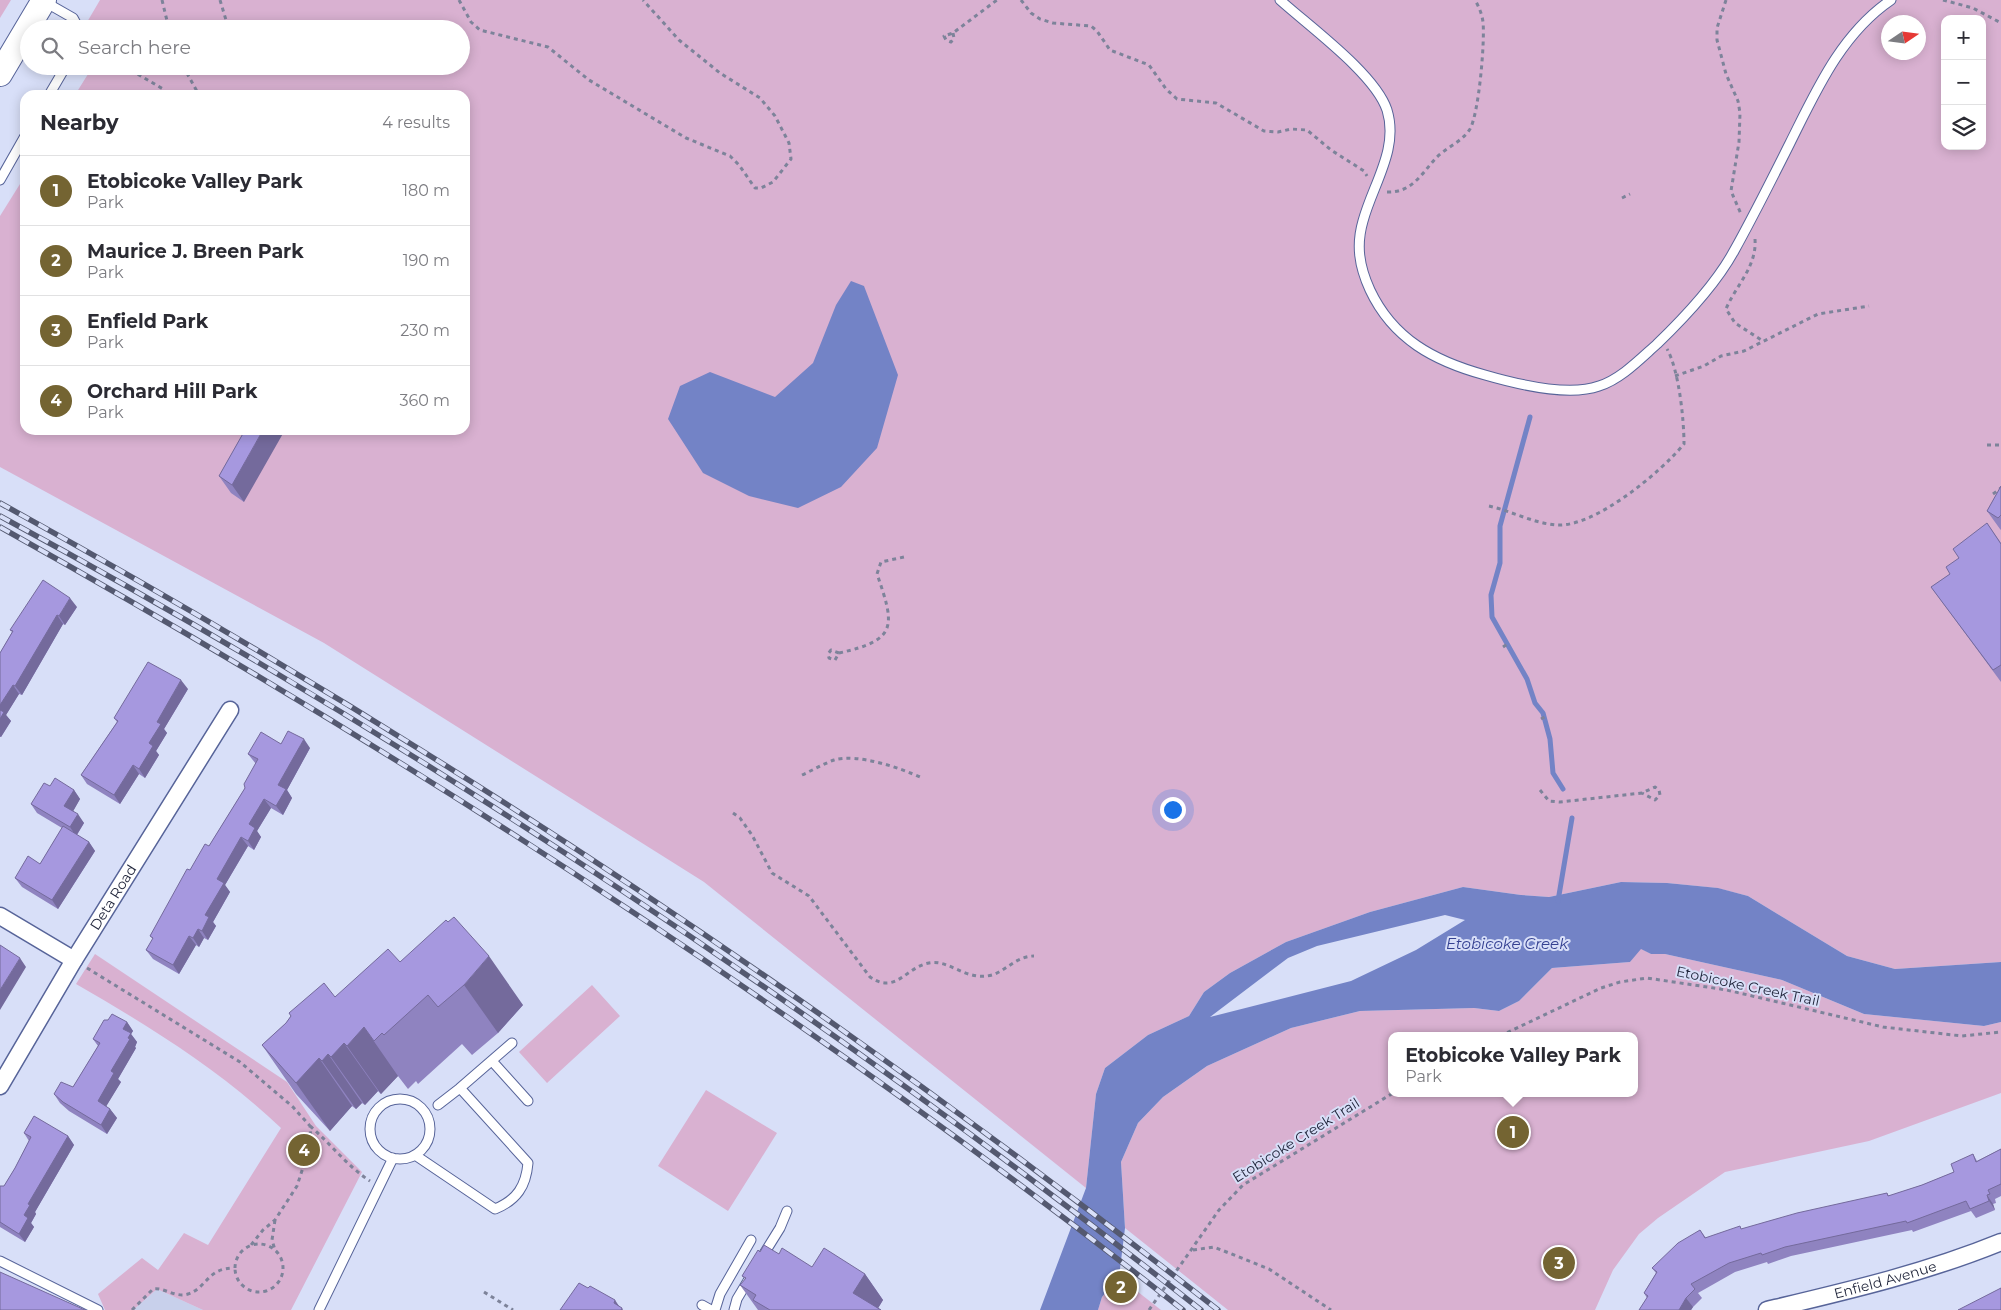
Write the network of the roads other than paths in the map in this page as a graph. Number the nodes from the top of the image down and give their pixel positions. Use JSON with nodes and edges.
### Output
{"nodes":[{"id":1,"x":1280,"y":0,"type":"edge"},
{"id":2,"x":1891,"y":0,"type":"edge"},
{"id":3,"x":44,"y":1,"type":"edge"},
{"id":4,"x":33,"y":20,"type":"edge"},
{"id":5,"x":74,"y":20,"type":"edge"},
{"id":6,"x":20,"y":41,"type":"edge"},
{"id":7,"x":0,"y":74,"type":"edge"},
{"id":8,"x":61,"y":75,"type":"edge"},
{"id":9,"x":52,"y":90,"type":"edge"},
{"id":10,"x":20,"y":145,"type":"edge"},
{"id":11,"x":0,"y":180,"type":"edge"},
{"id":12,"x":230,"y":710,"type":"dead end"},
{"id":13,"x":0,"y":916,"type":"edge"},
{"id":14,"x":74,"y":960,"type":"junction"},
{"id":15,"x":512,"y":1043,"type":"dead end"},
{"id":16,"x":492,"y":1061,"type":"junction"},
{"id":17,"x":0,"y":1086,"type":"edge"},
{"id":18,"x":460,"y":1088,"type":"junction"},
{"id":19,"x":528,"y":1101,"type":"dead end"},
{"id":20,"x":438,"y":1105,"type":"dead end"},
{"id":21,"x":415,"y":1156,"type":"junction"},
{"id":22,"x":393,"y":1158,"type":"junction"},
{"id":23,"x":787,"y":1211,"type":"dead end"},
{"id":24,"x":751,"y":1240,"type":"dead end"},
{"id":25,"x":2001,"y":1242,"type":"edge"},
{"id":26,"x":0,"y":1261,"type":"edge"},
{"id":27,"x":702,"y":1305,"type":"dead end"},
{"id":28,"x":98,"y":1310,"type":"edge"},
{"id":29,"x":318,"y":1310,"type":"edge"},
{"id":30,"x":711,"y":1310,"type":"edge"},
{"id":31,"x":715,"y":1310,"type":"edge"},
{"id":32,"x":734,"y":1310,"type":"edge"},
{"id":33,"x":1767,"y":1310,"type":"edge"}],
"edges":[{"from":1,"to":2,"type":"lane"},
{"from":3,"to":4,"type":"main road"},
{"from":3,"to":5,"type":"lane"},
{"from":6,"to":7,"type":"main road"},
{"from":8,"to":9,"type":"lane"},
{"from":10,"to":11,"type":"lane"},
{"from":12,"to":14,"type":"street","name":"Deta Road"},
{"from":13,"to":14,"type":"street"},
{"from":14,"to":17,"type":"street","name":"Deta Road"},
{"from":15,"to":16,"type":"lane"},
{"from":16,"to":18,"type":"lane"},
{"from":16,"to":19,"type":"lane"},
{"from":18,"to":20,"type":"lane"},
{"from":18,"to":21,"type":"lane"},
{"from":21,"to":22,"type":"lane"},
{"from":21,"to":22,"type":"lane"},
{"from":22,"to":29,"type":"lane"},
{"from":23,"to":32,"type":"lane"},
{"from":24,"to":31,"type":"lane"},
{"from":25,"to":33,"type":"street","name":"Enfield Avenue"},
{"from":26,"to":28,"type":"lane"},
{"from":27,"to":30,"type":"lane"}]}
